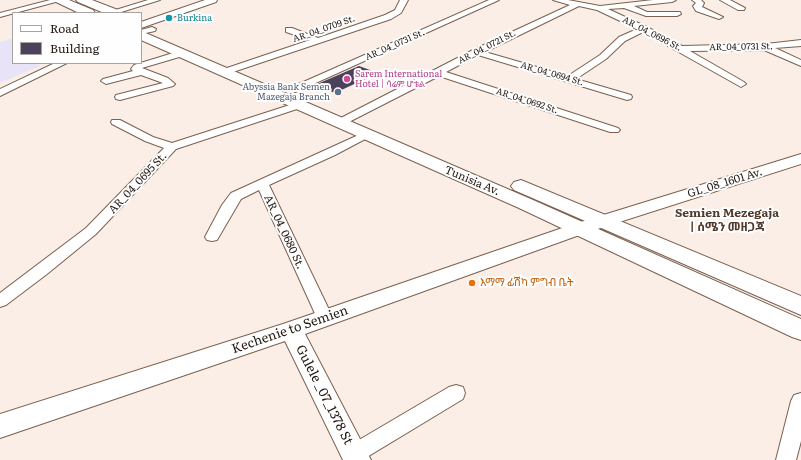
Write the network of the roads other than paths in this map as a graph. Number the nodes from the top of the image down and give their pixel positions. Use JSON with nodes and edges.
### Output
{"nodes":[{"id":1,"x":60,"y":0,"type":"edge"},
{"id":2,"x":82,"y":0,"type":"edge"},
{"id":3,"x":156,"y":0,"type":"edge"},
{"id":4,"x":213,"y":0,"type":"edge"},
{"id":5,"x":404,"y":0,"type":"edge"},
{"id":6,"x":495,"y":0,"type":"edge"},
{"id":7,"x":557,"y":0,"type":"edge"},
{"id":8,"x":672,"y":0,"type":"edge"},
{"id":9,"x":696,"y":0,"type":"edge"},
{"id":10,"x":724,"y":0,"type":"edge"},
{"id":11,"x":578,"y":4,"type":"junction"},
{"id":12,"x":626,"y":6,"type":"junction"},
{"id":13,"x":599,"y":8,"type":"junction"},
{"id":14,"x":741,"y":8,"type":"dead end"},
{"id":15,"x":87,"y":12,"type":"edge"},
{"id":16,"x":112,"y":12,"type":"edge"},
{"id":17,"x":117,"y":12,"type":"edge"},
{"id":18,"x":677,"y":14,"type":"dead end"},
{"id":19,"x":0,"y":15,"type":"edge"},
{"id":20,"x":719,"y":17,"type":"dead end"},
{"id":21,"x":143,"y":28,"type":"edge"},
{"id":22,"x":644,"y":29,"type":"junction"},
{"id":23,"x":289,"y":30,"type":"dead end"},
{"id":24,"x":319,"y":42,"type":"junction"},
{"id":25,"x":801,"y":43,"type":"edge"},
{"id":26,"x":766,"y":47,"type":"junction"},
{"id":27,"x":681,"y":49,"type":"junction"},
{"id":28,"x":476,"y":52,"type":"junction"},
{"id":29,"x":183,"y":53,"type":"junction"},
{"id":30,"x":801,"y":63,"type":"edge"},
{"id":31,"x":60,"y":64,"type":"edge"},
{"id":32,"x":243,"y":66,"type":"junction"},
{"id":33,"x":142,"y":72,"type":"junction"},
{"id":34,"x":224,"y":72,"type":"junction"},
{"id":35,"x":440,"y":72,"type":"junction"},
{"id":36,"x":570,"y":79,"type":"junction"},
{"id":37,"x":106,"y":81,"type":"dead end"},
{"id":38,"x":741,"y":84,"type":"dead end"},
{"id":39,"x":0,"y":93,"type":"edge"},
{"id":40,"x":120,"y":97,"type":"dead end"},
{"id":41,"x":297,"y":97,"type":"junction"},
{"id":42,"x":627,"y":97,"type":"dead end"},
{"id":43,"x":347,"y":119,"type":"junction"},
{"id":44,"x":116,"y":122,"type":"dead end"},
{"id":45,"x":614,"y":130,"type":"dead end"},
{"id":46,"x":365,"y":135,"type":"junction"},
{"id":47,"x":172,"y":148,"type":"junction"},
{"id":48,"x":801,"y":159,"type":"edge"},
{"id":49,"x":262,"y":183,"type":"junction"},
{"id":50,"x":602,"y":221,"type":"junction"},
{"id":51,"x":578,"y":229,"type":"junction"},
{"id":52,"x":212,"y":237,"type":"dead end"},
{"id":53,"x":0,"y":301,"type":"edge"},
{"id":54,"x":801,"y":306,"type":"edge"},
{"id":55,"x":326,"y":318,"type":"junction"},
{"id":56,"x":290,"y":330,"type":"junction"},
{"id":57,"x":801,"y":330,"type":"edge"},
{"id":58,"x":456,"y":393,"type":"dead end"},
{"id":59,"x":801,"y":401,"type":"edge"},
{"id":60,"x":0,"y":426,"type":"edge"},
{"id":61,"x":355,"y":457,"type":"edge"},
{"id":62,"x":786,"y":460,"type":"edge"}],
"edges":[{"from":1,"to":15,"type":"main road"},
{"from":1,"to":19,"type":"street"},
{"from":2,"to":16,"type":"main road"},
{"from":3,"to":17,"type":"street"},
{"from":4,"to":21,"type":"street"},
{"from":5,"to":24,"type":"street","name":"AR_04_0709 St."},
{"from":6,"to":41,"type":"street","name":"AR_04_0731 St."},
{"from":7,"to":11,"type":"street","name":"AR_04_0696 St."},
{"from":8,"to":12,"type":"street"},
{"from":9,"to":20,"type":"street"},
{"from":10,"to":14,"type":"street"},
{"from":11,"to":13,"type":"street","name":"AR_04_0696 St."},
{"from":11,"to":28,"type":"street","name":"AR_04_0721 St."},
{"from":12,"to":13,"type":"street"},
{"from":12,"to":18,"type":"street"},
{"from":13,"to":22,"type":"street","name":"AR_04_0696 St."},
{"from":21,"to":29,"type":"main road","name":"Tunisia Av."},
{"from":21,"to":32,"type":"main road","name":"Tunisia Av."},
{"from":22,"to":27,"type":"street","name":"AR_04_0696 St."},
{"from":22,"to":36,"type":"street"},
{"from":23,"to":24,"type":"street"},
{"from":24,"to":32,"type":"street","name":"AR_04_0709 St."},
{"from":25,"to":26,"type":"street","name":"AR_04_0731 St."},
{"from":26,"to":27,"type":"street","name":"AR_04_0731 St."},
{"from":26,"to":30,"type":"street"},
{"from":27,"to":38,"type":"street","name":"AR_04_0696 St."},
{"from":28,"to":35,"type":"street","name":"AR_04_0721 St."},
{"from":28,"to":36,"type":"street","name":"AR_04_0694 St."},
{"from":29,"to":33,"type":"street"},
{"from":29,"to":34,"type":"main road","name":"Tunisia Av."},
{"from":31,"to":39,"type":"street"},
{"from":32,"to":34,"type":"street","name":"AR_04_0709 St."},
{"from":32,"to":41,"type":"main road","name":"Tunisia Av."},
{"from":33,"to":37,"type":"street"},
{"from":33,"to":40,"type":"street"},
{"from":34,"to":41,"type":"main road","name":"Tunisia Av."},
{"from":35,"to":43,"type":"street","name":"AR_04_0721 St."},
{"from":35,"to":45,"type":"street","name":"AR_04_0692 St."},
{"from":36,"to":42,"type":"street","name":"AR_04_0694 St."},
{"from":41,"to":43,"type":"main road","name":"Tunisia Av."},
{"from":41,"to":47,"type":"street","name":"AR_04_0695 St."},
{"from":43,"to":46,"type":"main road","name":"Tunisia Av."},
{"from":43,"to":50,"type":"main road","name":"Tunisia Av."},
{"from":44,"to":47,"type":"street"},
{"from":46,"to":49,"type":"street","name":"AR_04_0680 St."},
{"from":46,"to":51,"type":"main road","name":"Tunisia Av."},
{"from":47,"to":53,"type":"street","name":"AR_04_0695 St."},
{"from":48,"to":50,"type":"main road","name":"GL_08_1601 Av."},
{"from":49,"to":52,"type":"street"},
{"from":49,"to":55,"type":"street","name":"AR_04_0680 St."},
{"from":50,"to":51,"type":"main road","name":"GL_08_1601 Av."},
{"from":50,"to":54,"type":"main road","name":"Tunisia Av."},
{"from":51,"to":55,"type":"main road","name":"Kechenie to Semien"},
{"from":51,"to":57,"type":"main road","name":"Tunisia Av."},
{"from":55,"to":56,"type":"main road","name":"Kechenie to Semien"},
{"from":56,"to":60,"type":"main road","name":"Kechenie to Semien"},
{"from":56,"to":61,"type":"main road","name":"Gulele _07_1378 St"},
{"from":58,"to":61,"type":"street"},
{"from":59,"to":62,"type":"street"}]}
